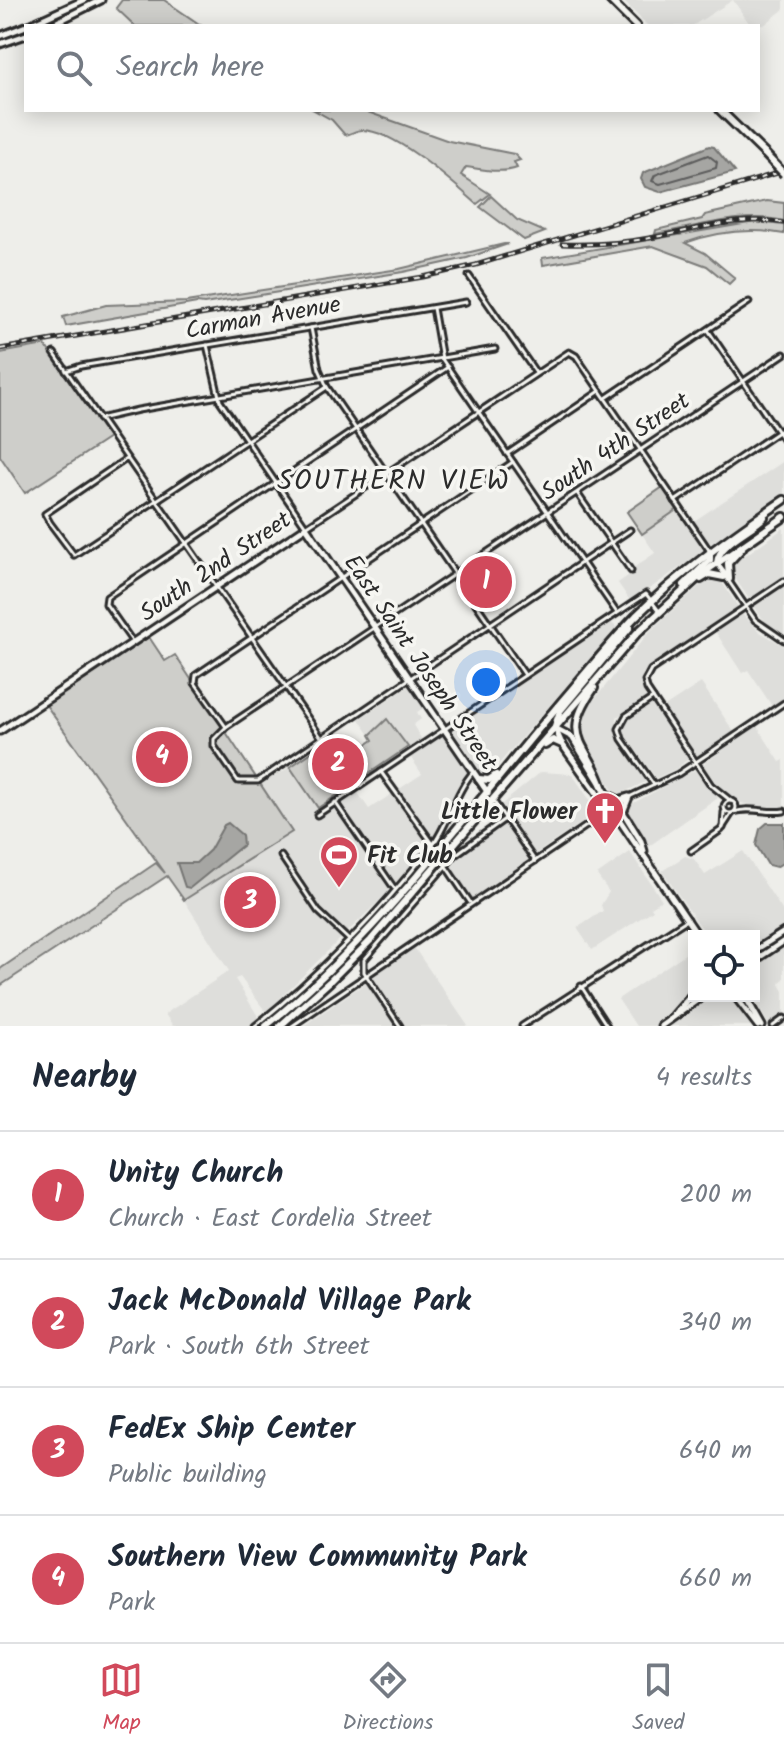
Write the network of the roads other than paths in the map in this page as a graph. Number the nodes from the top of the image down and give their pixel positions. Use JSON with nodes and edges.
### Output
{"nodes":[{"id":1,"x":84,"y":0,"type":"edge"},
{"id":2,"x":101,"y":0,"type":"edge"},
{"id":3,"x":610,"y":0,"type":"edge"},
{"id":4,"x":30,"y":24,"type":"edge"},
{"id":5,"x":53,"y":24,"type":"edge"},
{"id":6,"x":634,"y":24,"type":"edge"},
{"id":7,"x":24,"y":27,"type":"edge"},
{"id":8,"x":0,"y":36,"type":"edge"},
{"id":9,"x":24,"y":36,"type":"edge"},
{"id":10,"x":0,"y":44,"type":"edge"},
{"id":11,"x":722,"y":112,"type":"edge"},
{"id":12,"x":784,"y":174,"type":"edge"},
{"id":13,"x":469,"y":276,"type":"dead end"},
{"id":14,"x":466,"y":302,"type":"dead end"},
{"id":15,"x":749,"y":302,"type":"dead end"},
{"id":16,"x":432,"y":307,"type":"junction"},
{"id":17,"x":311,"y":328,"type":"junction"},
{"id":18,"x":708,"y":330,"type":"junction"},
{"id":19,"x":207,"y":345,"type":"junction"},
{"id":20,"x":495,"y":349,"type":"dead end"},
{"id":21,"x":54,"y":353,"type":"dead end"},
{"id":22,"x":784,"y":354,"type":"edge"},
{"id":23,"x":442,"y":359,"type":"junction"},
{"id":24,"x":448,"y":367,"type":"junction"},
{"id":25,"x":66,"y":371,"type":"junction"},
{"id":26,"x":536,"y":373,"type":"junction"},
{"id":27,"x":322,"y":378,"type":"junction"},
{"id":28,"x":743,"y":381,"type":"junction"},
{"id":29,"x":327,"y":387,"type":"junction"},
{"id":30,"x":600,"y":391,"type":"junction"},
{"id":31,"x":217,"y":397,"type":"junction"},
{"id":32,"x":605,"y":399,"type":"junction"},
{"id":33,"x":479,"y":411,"type":"junction"},
{"id":34,"x":99,"y":419,"type":"junction"},
{"id":35,"x":784,"y":428,"type":"edge"},
{"id":36,"x":357,"y":429,"type":"junction"},
{"id":37,"x":778,"y":432,"type":"junction"},
{"id":38,"x":247,"y":441,"type":"junction"},
{"id":39,"x":784,"y":441,"type":"edge"},
{"id":40,"x":640,"y":450,"type":"junction"},
{"id":41,"x":507,"y":454,"type":"junction"},
{"id":42,"x":126,"y":459,"type":"junction"},
{"id":43,"x":513,"y":462,"type":"junction"},
{"id":44,"x":387,"y":473,"type":"junction"},
{"id":45,"x":277,"y":483,"type":"junction"},
{"id":46,"x":577,"y":493,"type":"junction"},
{"id":47,"x":784,"y":500,"type":"edge"},
{"id":48,"x":675,"y":501,"type":"junction"},
{"id":49,"x":155,"y":502,"type":"junction"},
{"id":50,"x":775,"y":506,"type":"junction"},
{"id":51,"x":548,"y":513,"type":"junction"},
{"id":52,"x":783,"y":517,"type":"edge"},
{"id":53,"x":422,"y":523,"type":"junction"},
{"id":54,"x":306,"y":527,"type":"junction"},
{"id":55,"x":630,"y":530,"type":"dead end"},
{"id":56,"x":750,"y":539,"type":"junction"},
{"id":57,"x":612,"y":543,"type":"junction"},
{"id":58,"x":185,"y":545,"type":"junction"},
{"id":59,"x":710,"y":552,"type":"junction"},
{"id":60,"x":583,"y":563,"type":"junction"},
{"id":61,"x":717,"y":563,"type":"junction"},
{"id":62,"x":631,"y":571,"type":"dead end"},
{"id":63,"x":456,"y":574,"type":"junction"},
{"id":64,"x":341,"y":577,"type":"junction"},
{"id":65,"x":728,"y":580,"type":"junction"},
{"id":66,"x":784,"y":581,"type":"edge"},
{"id":67,"x":216,"y":587,"type":"junction"},
{"id":68,"x":681,"y":591,"type":"junction"},
{"id":69,"x":652,"y":602,"type":"junction"},
{"id":70,"x":745,"y":607,"type":"junction"},
{"id":71,"x":659,"y":611,"type":"junction"},
{"id":72,"x":617,"y":613,"type":"junction"},
{"id":73,"x":635,"y":617,"type":"junction"},
{"id":74,"x":491,"y":624,"type":"junction"},
{"id":75,"x":376,"y":628,"type":"junction"},
{"id":76,"x":252,"y":637,"type":"junction"},
{"id":77,"x":784,"y":640,"type":"edge"},
{"id":78,"x":132,"y":643,"type":"junction"},
{"id":79,"x":609,"y":664,"type":"junction"},
{"id":80,"x":525,"y":675,"type":"junction"},
{"id":81,"x":411,"y":679,"type":"junction"},
{"id":82,"x":287,"y":688,"type":"junction"},
{"id":83,"x":653,"y":698,"type":"junction"},
{"id":84,"x":784,"y":703,"type":"edge"},
{"id":85,"x":226,"y":727,"type":"junction"},
{"id":86,"x":555,"y":728,"type":"junction"},
{"id":87,"x":445,"y":729,"type":"junction"},
{"id":88,"x":536,"y":730,"type":"junction"},
{"id":89,"x":0,"y":731,"type":"edge"},
{"id":90,"x":322,"y":739,"type":"junction"},
{"id":91,"x":562,"y":744,"type":"junction"},
{"id":92,"x":523,"y":747,"type":"junction"},
{"id":93,"x":695,"y":762,"type":"junction"},
{"id":94,"x":474,"y":771,"type":"junction"},
{"id":95,"x":381,"y":772,"type":"junction"},
{"id":96,"x":479,"y":779,"type":"junction"},
{"id":97,"x":509,"y":782,"type":"junction"},
{"id":98,"x":654,"y":785,"type":"junction"},
{"id":99,"x":487,"y":791,"type":"junction"},
{"id":100,"x":604,"y":791,"type":"junction"},
{"id":101,"x":718,"y":792,"type":"junction"},
{"id":102,"x":629,"y":797,"type":"junction"},
{"id":103,"x":492,"y":799,"type":"junction"},
{"id":104,"x":335,"y":802,"type":"junction"},
{"id":105,"x":732,"y":802,"type":"junction"},
{"id":106,"x":612,"y":809,"type":"junction"},
{"id":107,"x":724,"y":809,"type":"junction"},
{"id":108,"x":749,"y":810,"type":"junction"},
{"id":109,"x":784,"y":811,"type":"edge"},
{"id":110,"x":733,"y":813,"type":"junction"},
{"id":111,"x":317,"y":815,"type":"dead end"},
{"id":112,"x":506,"y":818,"type":"junction"},
{"id":113,"x":723,"y":828,"type":"junction"},
{"id":114,"x":433,"y":844,"type":"junction"},
{"id":115,"x":691,"y":851,"type":"dead end"},
{"id":116,"x":281,"y":856,"type":"dead end"},
{"id":117,"x":644,"y":856,"type":"junction"},
{"id":118,"x":535,"y":861,"type":"junction"},
{"id":119,"x":445,"y":865,"type":"junction"},
{"id":120,"x":395,"y":889,"type":"junction"},
{"id":121,"x":471,"y":903,"type":"junction"},
{"id":122,"x":688,"y":919,"type":"junction"},
{"id":123,"x":696,"y":930,"type":"edge"},
{"id":124,"x":784,"y":932,"type":"edge"},
{"id":125,"x":349,"y":940,"type":"junction"},
{"id":126,"x":784,"y":941,"type":"edge"},
{"id":127,"x":760,"y":945,"type":"edge"},
{"id":128,"x":760,"y":957,"type":"edge"},
{"id":129,"x":364,"y":959,"type":"junction"},
{"id":130,"x":375,"y":967,"type":"junction"},
{"id":131,"x":365,"y":974,"type":"junction"},
{"id":132,"x":581,"y":986,"type":"junction"},
{"id":133,"x":688,"y":999,"type":"edge"},
{"id":134,"x":699,"y":1002,"type":"edge"},
{"id":135,"x":740,"y":1002,"type":"edge"},
{"id":136,"x":748,"y":1002,"type":"edge"},
{"id":137,"x":673,"y":1016,"type":"junction"},
{"id":138,"x":784,"y":1018,"type":"edge"},
{"id":139,"x":255,"y":1026,"type":"edge"},
{"id":140,"x":269,"y":1026,"type":"edge"},
{"id":141,"x":280,"y":1026,"type":"edge"},
{"id":142,"x":292,"y":1026,"type":"edge"},
{"id":143,"x":400,"y":1026,"type":"edge"},
{"id":144,"x":522,"y":1026,"type":"edge"},
{"id":145,"x":607,"y":1026,"type":"edge"},
{"id":146,"x":661,"y":1026,"type":"edge"},
{"id":147,"x":760,"y":1026,"type":"edge"},
{"id":148,"x":773,"y":1026,"type":"edge"}],
"edges":[{"from":1,"to":4,"type":"street"},
{"from":2,"to":5,"type":"street"},
{"from":3,"to":6,"type":"main road"},
{"from":7,"to":8,"type":"street"},
{"from":9,"to":10,"type":"street"},
{"from":11,"to":12,"type":"main road","bridge":true},
{"from":13,"to":26,"type":"street"},
{"from":14,"to":16,"type":"street","name":"Carman Avenue"},
{"from":15,"to":18,"type":"street"},
{"from":16,"to":17,"type":"street","name":"Carman Avenue"},
{"from":16,"to":23,"type":"street"},
{"from":17,"to":19,"type":"street","name":"Carman Avenue"},
{"from":17,"to":27,"type":"street"},
{"from":18,"to":28,"type":"street"},
{"from":18,"to":32,"type":"street"},
{"from":19,"to":25,"type":"street","name":"Carman Avenue"},
{"from":19,"to":31,"type":"street"},
{"from":20,"to":23,"type":"street"},
{"from":21,"to":25,"type":"street"},
{"from":22,"to":28,"type":"street","name":"South 4th Street"},
{"from":23,"to":24,"type":"street"},
{"from":23,"to":27,"type":"street"},
{"from":24,"to":33,"type":"street"},
{"from":24,"to":36,"type":"street"},
{"from":25,"to":34,"type":"street"},
{"from":26,"to":30,"type":"street","name":"South 2nd Street"},
{"from":26,"to":33,"type":"street","name":"South 2nd Street"},
{"from":27,"to":29,"type":"street"},
{"from":27,"to":31,"type":"street"},
{"from":28,"to":37,"type":"street"},
{"from":28,"to":40,"type":"street","name":"South 4th Street"},
{"from":29,"to":36,"type":"street"},
{"from":29,"to":38,"type":"street"},
{"from":30,"to":32,"type":"street"},
{"from":30,"to":41,"type":"street"},
{"from":31,"to":34,"type":"street"},
{"from":31,"to":38,"type":"street","name":"East Saint Joseph Street"},
{"from":32,"to":40,"type":"street"},
{"from":33,"to":41,"type":"street"},
{"from":33,"to":44,"type":"street","name":"South 2nd Street"},
{"from":34,"to":42,"type":"street"},
{"from":35,"to":37,"type":"street"},
{"from":36,"to":44,"type":"street"},
{"from":36,"to":45,"type":"street"},
{"from":37,"to":39,"type":"street"},
{"from":37,"to":48,"type":"street"},
{"from":38,"to":45,"type":"street","name":"East Saint Joseph Street"},
{"from":38,"to":49,"type":"street"},
{"from":40,"to":46,"type":"street","name":"South 4th Street"},
{"from":40,"to":48,"type":"street"},
{"from":41,"to":43,"type":"street"},
{"from":42,"to":49,"type":"street"},
{"from":42,"to":49,"type":"street"},
{"from":43,"to":51,"type":"street"},
{"from":43,"to":53,"type":"street"},
{"from":44,"to":53,"type":"street"},
{"from":44,"to":54,"type":"street","name":"South 2nd Street"},
{"from":45,"to":54,"type":"street","name":"East Saint Joseph Street"},
{"from":45,"to":58,"type":"street"},
{"from":46,"to":51,"type":"street","name":"South 4th Street"},
{"from":46,"to":57,"type":"street"},
{"from":47,"to":50,"type":"main road"},
{"from":48,"to":59,"type":"street"},
{"from":49,"to":58,"type":"street"},
{"from":50,"to":59,"type":"main road"},
{"from":50,"to":61,"type":"main road"},
{"from":51,"to":60,"type":"street"},
{"from":51,"to":63,"type":"street","name":"South 4th Street"},
{"from":52,"to":56,"type":"main road"},
{"from":53,"to":63,"type":"street"},
{"from":53,"to":64,"type":"street"},
{"from":54,"to":64,"type":"street","name":"East Saint Joseph Street"},
{"from":54,"to":67,"type":"street","name":"South 2nd Street"},
{"from":55,"to":57,"type":"street"},
{"from":56,"to":61,"type":"main road"},
{"from":56,"to":65,"type":"main road"},
{"from":57,"to":60,"type":"street"},
{"from":57,"to":62,"type":"street"},
{"from":58,"to":67,"type":"street"},
{"from":58,"to":78,"type":"street"},
{"from":59,"to":61,"type":"street"},
{"from":59,"to":68,"type":"main road"},
{"from":59,"to":69,"type":"main road"},
{"from":60,"to":72,"type":"street"},
{"from":60,"to":74,"type":"street"},
{"from":61,"to":65,"type":"street"},
{"from":61,"to":68,"type":"main road"},
{"from":63,"to":74,"type":"street"},
{"from":63,"to":75,"type":"street","name":"South 4th Street"},
{"from":64,"to":75,"type":"street","name":"East Saint Joseph Street"},
{"from":64,"to":76,"type":"street"},
{"from":65,"to":68,"type":"main road"},
{"from":65,"to":70,"type":"street"},
{"from":66,"to":70,"type":"street"},
{"from":67,"to":76,"type":"street"},
{"from":67,"to":78,"type":"street","name":"South 2nd Street"},
{"from":68,"to":71,"type":"main road"},
{"from":69,"to":71,"type":"street"},
{"from":69,"to":72,"type":"street"},
{"from":69,"to":73,"type":"main road"},
{"from":70,"to":77,"type":"street"},
{"from":70,"to":83,"type":"street"},
{"from":71,"to":79,"type":"main road"},
{"from":72,"to":80,"type":"street"},
{"from":73,"to":86,"type":"main road"},
{"from":73,"to":88,"type":"main road"},
{"from":74,"to":80,"type":"street"},
{"from":74,"to":81,"type":"street"},
{"from":75,"to":81,"type":"street","name":"East Saint Joseph Street"},
{"from":75,"to":82,"type":"street","name":"South 4th Street"},
{"from":76,"to":82,"type":"street"},
{"from":76,"to":85,"type":"street"},
{"from":78,"to":89,"type":"street","name":"South 2nd Street"},
{"from":79,"to":86,"type":"main road"},
{"from":79,"to":100,"type":"main road"},
{"from":80,"to":87,"type":"street"},
{"from":81,"to":87,"type":"street","name":"East Saint Joseph Street"},
{"from":81,"to":90,"type":"street"},
{"from":82,"to":85,"type":"street","name":"South 4th Street"},
{"from":82,"to":90,"type":"street"},
{"from":83,"to":93,"type":"street"},
{"from":83,"to":98,"type":"street"},
{"from":84,"to":93,"type":"street"},
{"from":85,"to":90,"type":"street"},
{"from":86,"to":88,"type":"main road"},
{"from":86,"to":91,"type":"street"},
{"from":86,"to":97,"type":"main road"},
{"from":86,"to":100,"type":"street"},
{"from":87,"to":94,"type":"street","name":"East Saint Joseph Street"},
{"from":87,"to":95,"type":"street"},
{"from":88,"to":92,"type":"main road"},
{"from":91,"to":97,"type":"main road"},
{"from":91,"to":106,"type":"street"},
{"from":92,"to":96,"type":"main road"},
{"from":92,"to":99,"type":"main road"},
{"from":93,"to":98,"type":"street"},
{"from":93,"to":101,"type":"street"},
{"from":94,"to":96,"type":"street","name":"East Saint Joseph Street"},
{"from":94,"to":114,"type":"street"},
{"from":95,"to":104,"type":"street"},
{"from":95,"to":114,"type":"street"},
{"from":96,"to":99,"type":"street","name":"East Saint Joseph Street"},
{"from":97,"to":103,"type":"main road"},
{"from":98,"to":102,"type":"street"},
{"from":99,"to":103,"type":"street","name":"East Saint Joseph Street"},
{"from":99,"to":140,"type":"main road"},
{"from":100,"to":102,"type":"street"},
{"from":100,"to":106,"type":"street"},
{"from":101,"to":105,"type":"street"},
{"from":101,"to":107,"type":"street"},
{"from":102,"to":106,"type":"street"},
{"from":102,"to":117,"type":"street"},
{"from":103,"to":112,"type":"street","name":"East Saint Joseph Street"},
{"from":103,"to":141,"type":"main road"},
{"from":104,"to":111,"type":"street"},
{"from":104,"to":120,"type":"street"},
{"from":105,"to":107,"type":"street"},
{"from":105,"to":108,"type":"street"},
{"from":105,"to":110,"type":"street"},
{"from":106,"to":117,"type":"street"},
{"from":106,"to":118,"type":"street"},
{"from":107,"to":110,"type":"street"},
{"from":107,"to":113,"type":"street"},
{"from":108,"to":109,"type":"street"},
{"from":108,"to":110,"type":"street"},
{"from":110,"to":113,"type":"street"},
{"from":112,"to":118,"type":"street","name":"East Saint Joseph Street"},
{"from":112,"to":119,"type":"street"},
{"from":113,"to":115,"type":"street"},
{"from":114,"to":120,"type":"street"},
{"from":116,"to":125,"type":"street"},
{"from":117,"to":122,"type":"street"},
{"from":118,"to":121,"type":"street"},
{"from":119,"to":121,"type":"street"},
{"from":119,"to":129,"type":"street"},
{"from":120,"to":125,"type":"street"},
{"from":121,"to":130,"type":"street"},
{"from":122,"to":123,"type":"street"},
{"from":122,"to":132,"type":"street"},
{"from":124,"to":127,"type":"street"},
{"from":125,"to":139,"type":"street"},
{"from":126,"to":128,"type":"street"},
{"from":129,"to":130,"type":"street"},
{"from":129,"to":131,"type":"street"},
{"from":130,"to":131,"type":"street"},
{"from":131,"to":142,"type":"street"},
{"from":131,"to":143,"type":"street"},
{"from":132,"to":144,"type":"street"},
{"from":132,"to":145,"type":"street"},
{"from":133,"to":137,"type":"street"},
{"from":134,"to":137,"type":"street"},
{"from":135,"to":147,"type":"street"},
{"from":136,"to":147,"type":"street"},
{"from":137,"to":146,"type":"street"},
{"from":138,"to":148,"type":"street"}]}
